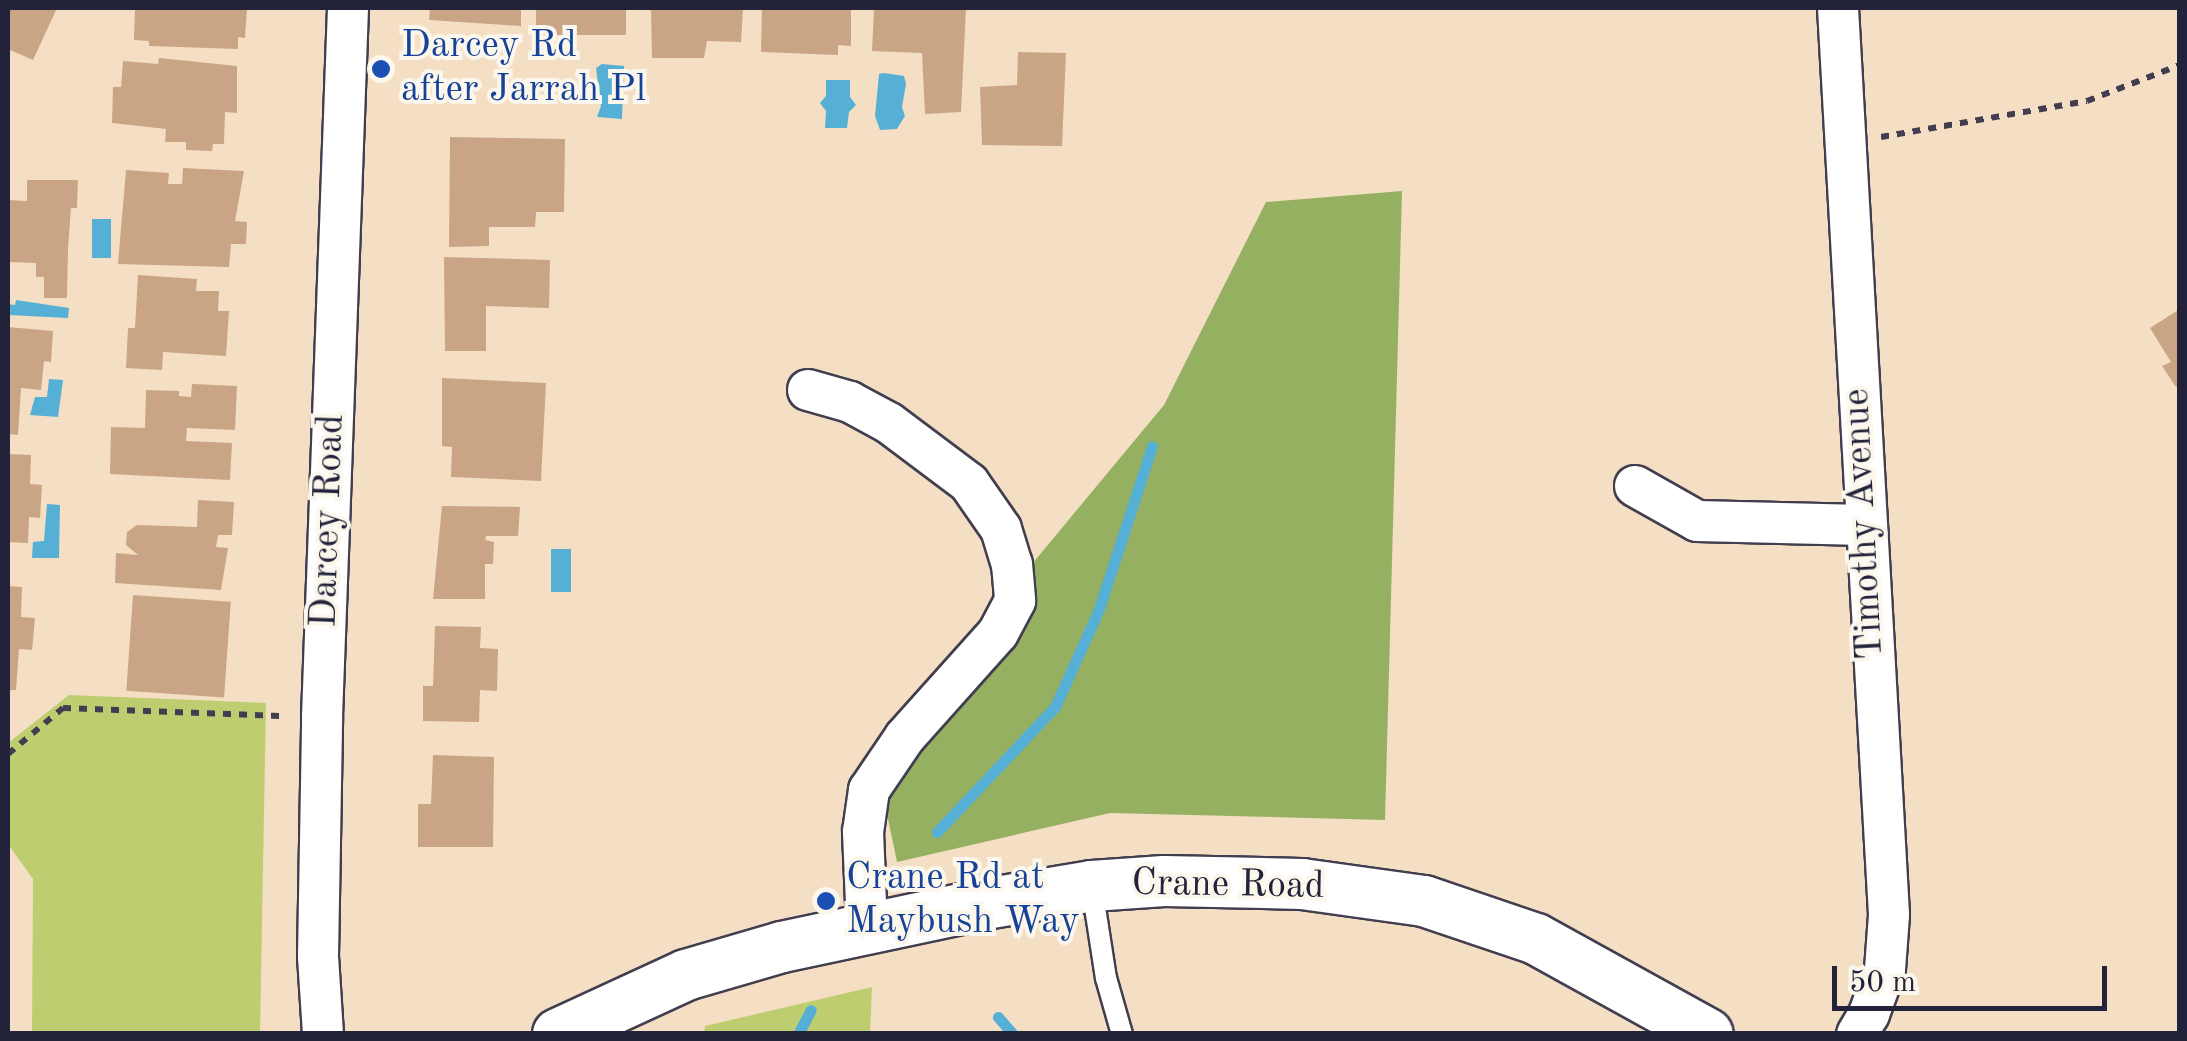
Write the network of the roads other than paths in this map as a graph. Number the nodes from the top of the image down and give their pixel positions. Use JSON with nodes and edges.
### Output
{"nodes":[{"id":1,"x":348,"y":8,"type":"edge"},
{"id":2,"x":1838,"y":8,"type":"edge"},
{"id":3,"x":808,"y":390,"type":"dead end"},
{"id":4,"x":1635,"y":486,"type":"dead end"},
{"id":5,"x":1864,"y":525,"type":"junction"},
{"id":6,"x":1092,"y":886,"type":"junction"},
{"id":7,"x":868,"y":928,"type":"junction"},
{"id":8,"x":323,"y":1034,"type":"edge"},
{"id":9,"x":558,"y":1034,"type":"edge"},
{"id":10,"x":1122,"y":1034,"type":"edge"},
{"id":11,"x":1708,"y":1034,"type":"edge"},
{"id":12,"x":1858,"y":1034,"type":"edge"}],
"edges":[{"from":1,"to":8,"type":"street","name":"Darcey Road"},
{"from":2,"to":5,"type":"street","name":"Timothy Avenue"},
{"from":3,"to":7,"type":"street"},
{"from":4,"to":5,"type":"street"},
{"from":5,"to":12,"type":"street","name":"Timothy Avenue"},
{"from":6,"to":7,"type":"street","name":"Crane Road"},
{"from":6,"to":10,"type":"lane"},
{"from":6,"to":11,"type":"street","name":"Crane Road"},
{"from":7,"to":9,"type":"street","name":"Crane Road"}]}
